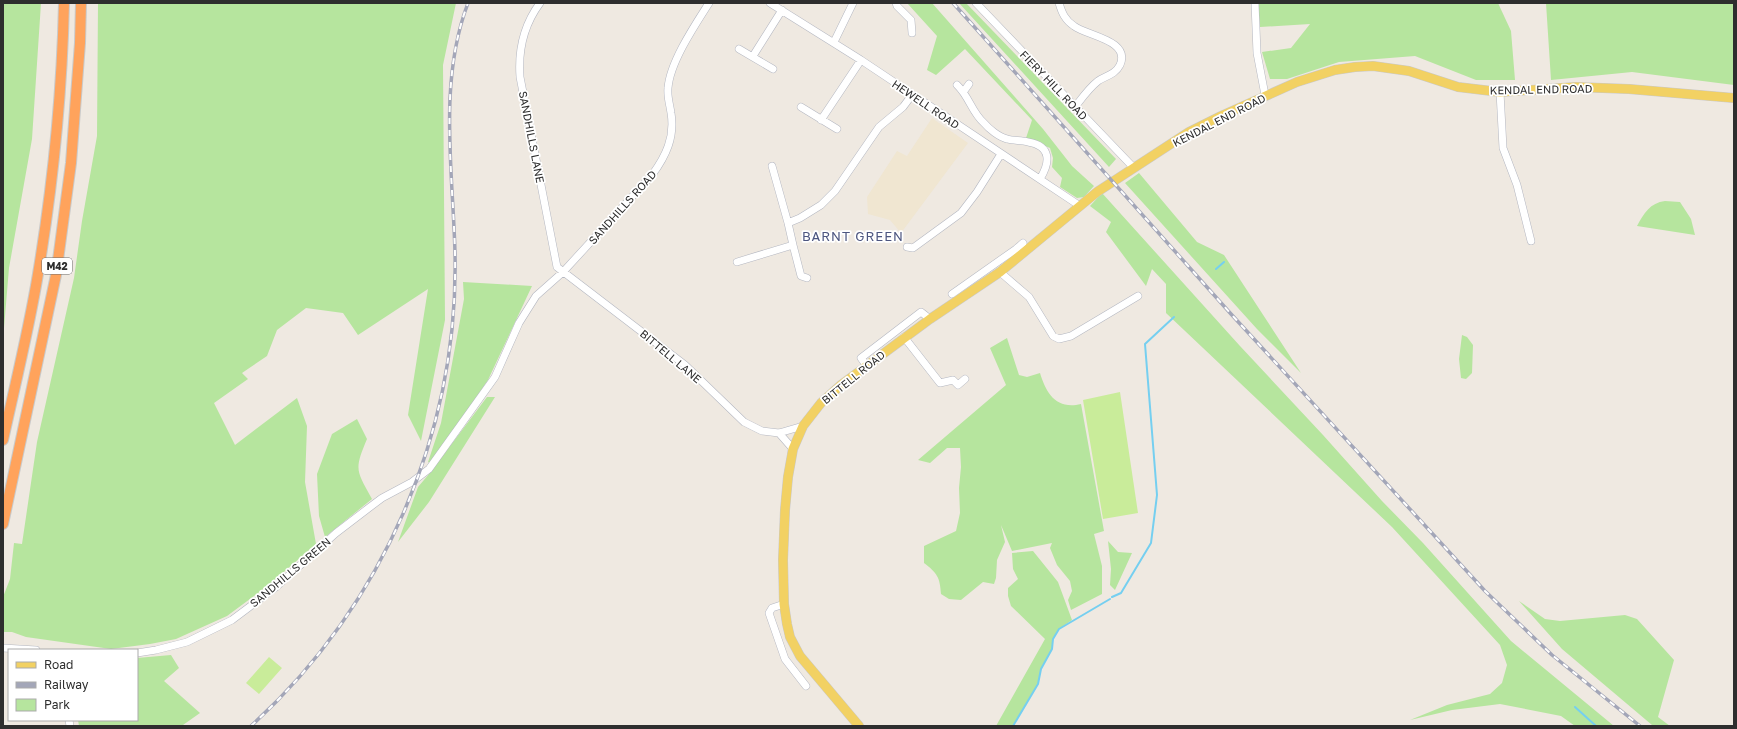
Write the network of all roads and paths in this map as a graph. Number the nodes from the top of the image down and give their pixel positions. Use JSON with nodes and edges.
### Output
{"nodes":[{"id":1,"x":64,"y":3,"type":"edge"},
{"id":2,"x":81,"y":3,"type":"edge"},
{"id":3,"x":540,"y":3,"type":"edge"},
{"id":4,"x":709,"y":3,"type":"edge"},
{"id":5,"x":770,"y":3,"type":"edge"},
{"id":6,"x":852,"y":3,"type":"edge"},
{"id":7,"x":896,"y":3,"type":"edge"},
{"id":8,"x":976,"y":3,"type":"edge"},
{"id":9,"x":1059,"y":3,"type":"edge"},
{"id":10,"x":1255,"y":3,"type":"edge"},
{"id":11,"x":782,"y":10,"type":"junction"},
{"id":12,"x":912,"y":33,"type":"dead end"},
{"id":13,"x":834,"y":42,"type":"junction"},
{"id":14,"x":739,"y":48,"type":"dead end"},
{"id":15,"x":753,"y":56,"type":"junction"},
{"id":16,"x":861,"y":60,"type":"junction"},
{"id":17,"x":773,"y":69,"type":"dead end"},
{"id":18,"x":969,"y":84,"type":"dead end"},
{"id":19,"x":957,"y":85,"type":"dead end"},
{"id":20,"x":964,"y":91,"type":"junction"},
{"id":21,"x":1500,"y":92,"type":"junction"},
{"id":22,"x":912,"y":95,"type":"junction"},
{"id":23,"x":1265,"y":96,"type":"junction"},
{"id":24,"x":1734,"y":98,"type":"edge"},
{"id":25,"x":1075,"y":106,"type":"junction"},
{"id":26,"x":801,"y":107,"type":"dead end"},
{"id":27,"x":821,"y":120,"type":"junction"},
{"id":28,"x":837,"y":129,"type":"dead end"},
{"id":29,"x":1001,"y":154,"type":"junction"},
{"id":30,"x":772,"y":166,"type":"dead end"},
{"id":31,"x":1133,"y":167,"type":"junction"},
{"id":32,"x":1040,"y":179,"type":"junction"},
{"id":33,"x":1080,"y":206,"type":"junction"},
{"id":34,"x":788,"y":223,"type":"junction"},
{"id":35,"x":1532,"y":241,"type":"dead end"},
{"id":36,"x":1023,"y":243,"type":"dead end"},
{"id":37,"x":793,"y":245,"type":"junction"},
{"id":38,"x":907,"y":247,"type":"dead end"},
{"id":39,"x":1018,"y":253,"type":"junction"},
{"id":40,"x":737,"y":262,"type":"dead end"},
{"id":41,"x":563,"y":272,"type":"junction"},
{"id":42,"x":1000,"y":272,"type":"junction"},
{"id":43,"x":807,"y":278,"type":"dead end"},
{"id":44,"x":971,"y":286,"type":"junction"},
{"id":45,"x":952,"y":294,"type":"dead end"},
{"id":46,"x":1138,"y":296,"type":"dead end"},
{"id":47,"x":930,"y":319,"type":"junction"},
{"id":48,"x":904,"y":337,"type":"junction"},
{"id":49,"x":866,"y":365,"type":"junction"},
{"id":50,"x":965,"y":379,"type":"dead end"},
{"id":51,"x":803,"y":426,"type":"junction"},
{"id":52,"x":779,"y":433,"type":"junction"},
{"id":53,"x":3,"y":440,"type":"edge"},
{"id":54,"x":793,"y":449,"type":"junction"},
{"id":55,"x":3,"y":524,"type":"edge"},
{"id":56,"x":784,"y":604,"type":"junction"},
{"id":57,"x":3,"y":648,"type":"edge"},
{"id":58,"x":20,"y":649,"type":"edge"},
{"id":59,"x":138,"y":653,"type":"edge"},
{"id":60,"x":806,"y":686,"type":"dead end"},
{"id":61,"x":859,"y":726,"type":"edge"}],
"edges":[{"from":1,"to":53,"type":"highway","number":"M42"},
{"from":2,"to":55,"type":"highway","number":"M42"},
{"from":3,"to":41,"type":"street","name":"SANDHILLS LANE"},
{"from":4,"to":41,"type":"street","name":"SANDHILLS ROAD"},
{"from":5,"to":11,"type":"street","name":"HEWELL ROAD"},
{"from":6,"to":13,"type":"street"},
{"from":7,"to":12,"type":"street"},
{"from":8,"to":25,"type":"street","name":"FIERY HILL ROAD"},
{"from":9,"to":25,"type":"street"},
{"from":10,"to":23,"type":"street"},
{"from":11,"to":13,"type":"street","name":"HEWELL ROAD"},
{"from":11,"to":15,"type":"street"},
{"from":13,"to":16,"type":"street","name":"HEWELL ROAD"},
{"from":14,"to":15,"type":"street"},
{"from":15,"to":17,"type":"street"},
{"from":16,"to":22,"type":"street","name":"HEWELL ROAD"},
{"from":16,"to":27,"type":"street"},
{"from":18,"to":20,"type":"street"},
{"from":19,"to":20,"type":"street"},
{"from":20,"to":32,"type":"street"},
{"from":21,"to":23,"type":"main road","name":"KENDAL END ROAD"},
{"from":21,"to":24,"type":"main road","name":"KENDAL END ROAD"},
{"from":21,"to":35,"type":"street"},
{"from":22,"to":29,"type":"street","name":"HEWELL ROAD"},
{"from":22,"to":34,"type":"street"},
{"from":23,"to":31,"type":"main road","name":"KENDAL END ROAD"},
{"from":25,"to":31,"type":"street","name":"FIERY HILL ROAD"},
{"from":26,"to":27,"type":"street"},
{"from":27,"to":28,"type":"street"},
{"from":29,"to":32,"type":"street","name":"HEWELL ROAD"},
{"from":29,"to":38,"type":"street"},
{"from":30,"to":34,"type":"street"},
{"from":31,"to":33,"type":"main road","name":"BITTELL ROAD"},
{"from":32,"to":33,"type":"street","name":"HEWELL ROAD"},
{"from":33,"to":39,"type":"main road","name":"BITTELL ROAD"},
{"from":34,"to":37,"type":"street"},
{"from":36,"to":39,"type":"street"},
{"from":37,"to":40,"type":"street"},
{"from":37,"to":43,"type":"street"},
{"from":39,"to":42,"type":"main road","name":"BITTELL ROAD"},
{"from":39,"to":44,"type":"street"},
{"from":41,"to":52,"type":"street","name":"BITTELL LANE"},
{"from":41,"to":59,"type":"street","name":"SANDHILLS GREEN"},
{"from":42,"to":44,"type":"main road","name":"BITTELL ROAD"},
{"from":42,"to":46,"type":"street"},
{"from":44,"to":45,"type":"street"},
{"from":44,"to":47,"type":"main road","name":"BITTELL ROAD"},
{"from":47,"to":48,"type":"main road","name":"BITTELL ROAD"},
{"from":47,"to":49,"type":"street"},
{"from":48,"to":49,"type":"main road","name":"BITTELL ROAD"},
{"from":48,"to":50,"type":"street"},
{"from":49,"to":51,"type":"main road","name":"BITTELL ROAD"},
{"from":51,"to":52,"type":"street","name":"BITTELL LANE"},
{"from":51,"to":54,"type":"main road","name":"BITTELL ROAD"},
{"from":52,"to":54,"type":"street"},
{"from":54,"to":56,"type":"main road","name":"BITTELL ROAD"},
{"from":56,"to":60,"type":"street"},
{"from":56,"to":61,"type":"main road","name":"BITTELL ROAD"},
{"from":57,"to":58,"type":"street"}]}
